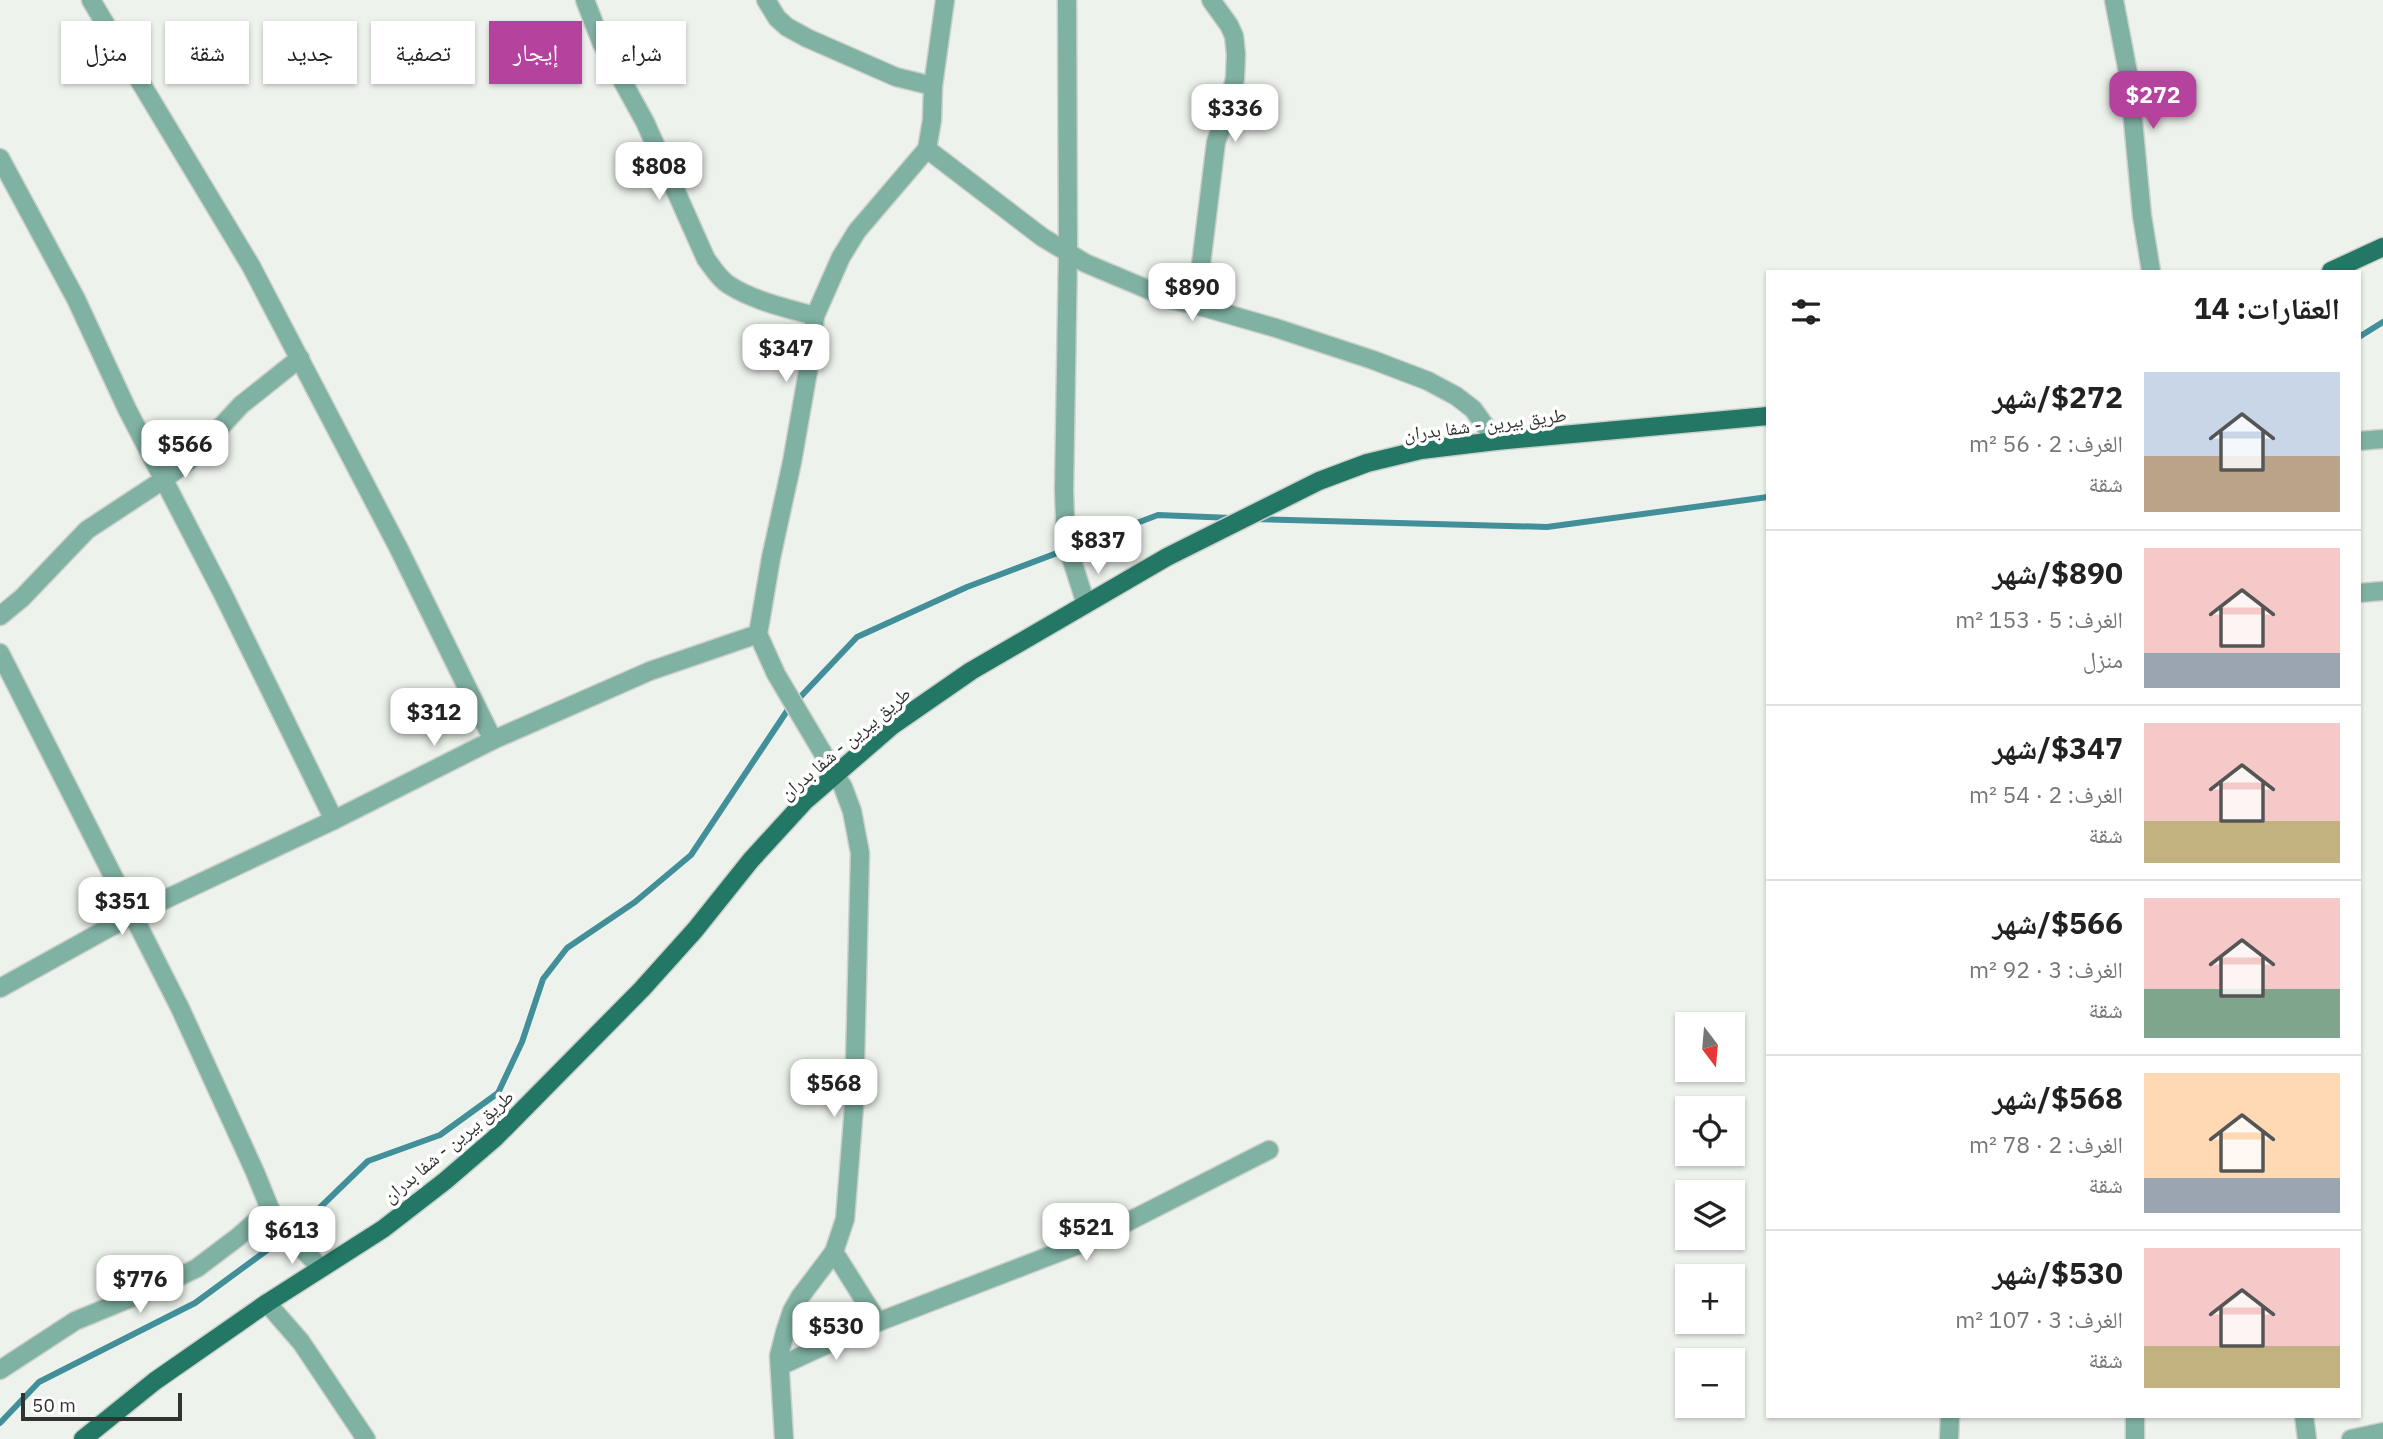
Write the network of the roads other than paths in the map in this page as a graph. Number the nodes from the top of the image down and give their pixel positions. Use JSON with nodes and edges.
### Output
{"nodes":[{"id":1,"x":91,"y":0,"type":"edge"},
{"id":2,"x":585,"y":0,"type":"edge"},
{"id":3,"x":766,"y":0,"type":"edge"},
{"id":4,"x":945,"y":0,"type":"edge"},
{"id":5,"x":1067,"y":0,"type":"edge"},
{"id":6,"x":1211,"y":0,"type":"edge"},
{"id":7,"x":2114,"y":0,"type":"edge"},
{"id":8,"x":933,"y":86,"type":"junction"},
{"id":9,"x":926,"y":149,"type":"junction"},
{"id":10,"x":0,"y":158,"type":"edge"},
{"id":11,"x":6,"y":184,"type":"edge"},
{"id":12,"x":2383,"y":247,"type":"edge"},
{"id":13,"x":1068,"y":252,"type":"junction"},
{"id":14,"x":2151,"y":270,"type":"edge"},
{"id":15,"x":2334,"y":270,"type":"edge"},
{"id":16,"x":1196,"y":305,"type":"junction"},
{"id":17,"x":815,"y":316,"type":"junction"},
{"id":18,"x":300,"y":358,"type":"junction"},
{"id":19,"x":1766,"y":416,"type":"edge"},
{"id":20,"x":2383,"y":439,"type":"edge"},
{"id":21,"x":1496,"y":441,"type":"junction"},
{"id":22,"x":2361,"y":441,"type":"edge"},
{"id":23,"x":163,"y":480,"type":"junction"},
{"id":24,"x":2383,"y":591,"type":"edge"},
{"id":25,"x":2361,"y":593,"type":"edge"},
{"id":26,"x":1086,"y":604,"type":"junction"},
{"id":27,"x":0,"y":616,"type":"edge"},
{"id":28,"x":758,"y":634,"type":"junction"},
{"id":29,"x":0,"y":653,"type":"edge"},
{"id":30,"x":493,"y":740,"type":"junction"},
{"id":31,"x":834,"y":775,"type":"junction"},
{"id":32,"x":334,"y":820,"type":"junction"},
{"id":33,"x":132,"y":915,"type":"junction"},
{"id":34,"x":0,"y":988,"type":"edge"},
{"id":35,"x":1269,"y":1150,"type":"dead end"},
{"id":36,"x":270,"y":1209,"type":"junction"},
{"id":37,"x":834,"y":1252,"type":"junction"},
{"id":38,"x":321,"y":1268,"type":"junction"},
{"id":39,"x":267,"y":1303,"type":"junction"},
{"id":40,"x":878,"y":1322,"type":"junction"},
{"id":41,"x":780,"y":1366,"type":"junction"},
{"id":42,"x":0,"y":1370,"type":"edge"},
{"id":43,"x":1950,"y":1418,"type":"edge"},
{"id":44,"x":2135,"y":1418,"type":"edge"},
{"id":45,"x":2304,"y":1418,"type":"edge"},
{"id":46,"x":2383,"y":1432,"type":"edge"},
{"id":47,"x":83,"y":1439,"type":"edge"},
{"id":48,"x":366,"y":1439,"type":"edge"},
{"id":49,"x":784,"y":1439,"type":"edge"},
{"id":50,"x":1949,"y":1439,"type":"edge"},
{"id":51,"x":2135,"y":1439,"type":"edge"},
{"id":52,"x":2307,"y":1439,"type":"edge"},
{"id":53,"x":2351,"y":1439,"type":"edge"}],
"edges":[{"from":1,"to":18,"type":"street"},
{"from":2,"to":17,"type":"street"},
{"from":3,"to":8,"type":"street"},
{"from":4,"to":8,"type":"street"},
{"from":5,"to":13,"type":"street"},
{"from":6,"to":16,"type":"street"},
{"from":7,"to":14,"type":"street"},
{"from":8,"to":9,"type":"street"},
{"from":9,"to":13,"type":"street"},
{"from":9,"to":17,"type":"street"},
{"from":10,"to":11,"type":"street"},
{"from":11,"to":23,"type":"street"},
{"from":12,"to":15,"type":"main road"},
{"from":13,"to":16,"type":"street"},
{"from":13,"to":26,"type":"street"},
{"from":16,"to":21,"type":"street"},
{"from":17,"to":28,"type":"street"},
{"from":18,"to":23,"type":"street"},
{"from":18,"to":30,"type":"street"},
{"from":19,"to":21,"type":"main road","name":"طريق بيرين - شفا بدران"},
{"from":20,"to":22,"type":"street"},
{"from":21,"to":26,"type":"main road","name":"طريق بيرين - شفا بدران"},
{"from":23,"to":27,"type":"street"},
{"from":23,"to":32,"type":"street"},
{"from":24,"to":25,"type":"street"},
{"from":26,"to":31,"type":"main road","name":"طريق بيرين - شفا بدران"},
{"from":28,"to":30,"type":"street"},
{"from":28,"to":31,"type":"street"},
{"from":29,"to":33,"type":"street"},
{"from":30,"to":32,"type":"street"},
{"from":31,"to":37,"type":"street"},
{"from":31,"to":38,"type":"main road","name":"طريق بيرين - شفا بدران"},
{"from":32,"to":33,"type":"street"},
{"from":33,"to":34,"type":"street"},
{"from":33,"to":36,"type":"street"},
{"from":35,"to":40,"type":"street"},
{"from":36,"to":38,"type":"street"},
{"from":36,"to":42,"type":"street"},
{"from":37,"to":40,"type":"street"},
{"from":37,"to":41,"type":"street"},
{"from":38,"to":39,"type":"main road","name":"طريق بيرين - شفا بدران"},
{"from":39,"to":47,"type":"main road","name":"طريق بيرين - شفا بدران"},
{"from":39,"to":48,"type":"street"},
{"from":40,"to":41,"type":"street"},
{"from":41,"to":49,"type":"street"},
{"from":43,"to":50,"type":"street"},
{"from":44,"to":51,"type":"street"},
{"from":45,"to":52,"type":"street"},
{"from":46,"to":53,"type":"street"}]}
